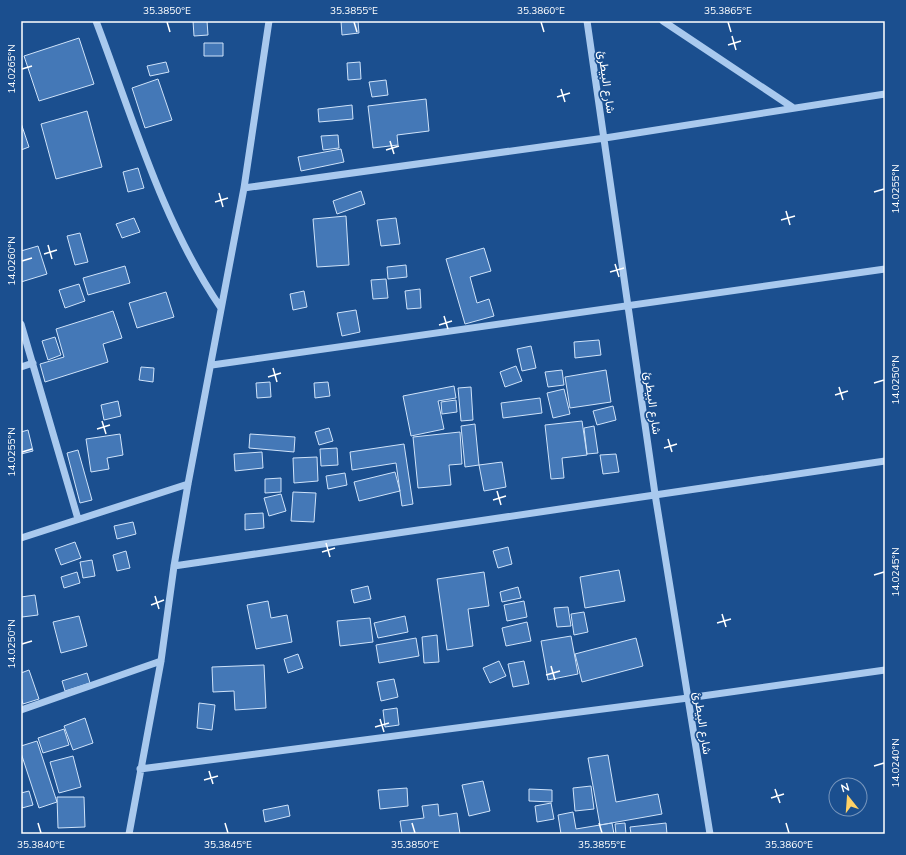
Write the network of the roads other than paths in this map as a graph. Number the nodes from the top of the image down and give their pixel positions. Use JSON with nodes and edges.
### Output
{"nodes":[{"id":1,"x":96,"y":21,"type":"edge"},
{"id":2,"x":269,"y":21,"type":"edge"},
{"id":3,"x":587,"y":21,"type":"edge"},
{"id":4,"x":663,"y":21,"type":"edge"},
{"id":5,"x":885,"y":94,"type":"edge"},
{"id":6,"x":792,"y":107,"type":"junction"},
{"id":7,"x":605,"y":138,"type":"junction"},
{"id":8,"x":244,"y":188,"type":"junction"},
{"id":9,"x":885,"y":269,"type":"edge"},
{"id":10,"x":628,"y":305,"type":"junction"},
{"id":11,"x":221,"y":308,"type":"junction"},
{"id":12,"x":21,"y":324,"type":"edge"},
{"id":13,"x":33,"y":363,"type":"junction"},
{"id":14,"x":212,"y":365,"type":"junction"},
{"id":15,"x":21,"y":367,"type":"edge"},
{"id":16,"x":885,"y":461,"type":"edge"},
{"id":17,"x":188,"y":484,"type":"junction"},
{"id":18,"x":654,"y":494,"type":"junction"},
{"id":19,"x":78,"y":519,"type":"junction"},
{"id":20,"x":21,"y":538,"type":"edge"},
{"id":21,"x":174,"y":566,"type":"junction"},
{"id":22,"x":161,"y":661,"type":"junction"},
{"id":23,"x":885,"y":670,"type":"edge"},
{"id":24,"x":688,"y":698,"type":"junction"},
{"id":25,"x":21,"y":710,"type":"edge"},
{"id":26,"x":140,"y":768,"type":"junction"},
{"id":27,"x":129,"y":834,"type":"edge"},
{"id":28,"x":710,"y":834,"type":"edge"}],
"edges":[{"from":1,"to":11,"type":"street"},
{"from":2,"to":8,"type":"street"},
{"from":3,"to":7,"type":"street","name":"شارع البيطرئ"},
{"from":4,"to":6,"type":"street"},
{"from":5,"to":6,"type":"street"},
{"from":6,"to":7,"type":"street"},
{"from":7,"to":8,"type":"street"},
{"from":7,"to":10,"type":"street","name":"شارع البيطرئ"},
{"from":8,"to":11,"type":"street"},
{"from":9,"to":10,"type":"street"},
{"from":10,"to":14,"type":"street"},
{"from":10,"to":18,"type":"street","name":"شارع البيطرئ"},
{"from":11,"to":14,"type":"street"},
{"from":12,"to":13,"type":"street"},
{"from":13,"to":15,"type":"street"},
{"from":13,"to":19,"type":"street"},
{"from":14,"to":17,"type":"street"},
{"from":16,"to":18,"type":"street"},
{"from":17,"to":19,"type":"street"},
{"from":17,"to":21,"type":"street"},
{"from":18,"to":21,"type":"street"},
{"from":18,"to":24,"type":"street","name":"شارع البيطرئ"},
{"from":19,"to":20,"type":"street"},
{"from":21,"to":22,"type":"street"},
{"from":22,"to":25,"type":"street"},
{"from":22,"to":26,"type":"street"},
{"from":23,"to":24,"type":"street"},
{"from":24,"to":26,"type":"street"},
{"from":24,"to":28,"type":"street","name":"شارع البيطرئ"},
{"from":26,"to":27,"type":"street"}]}
